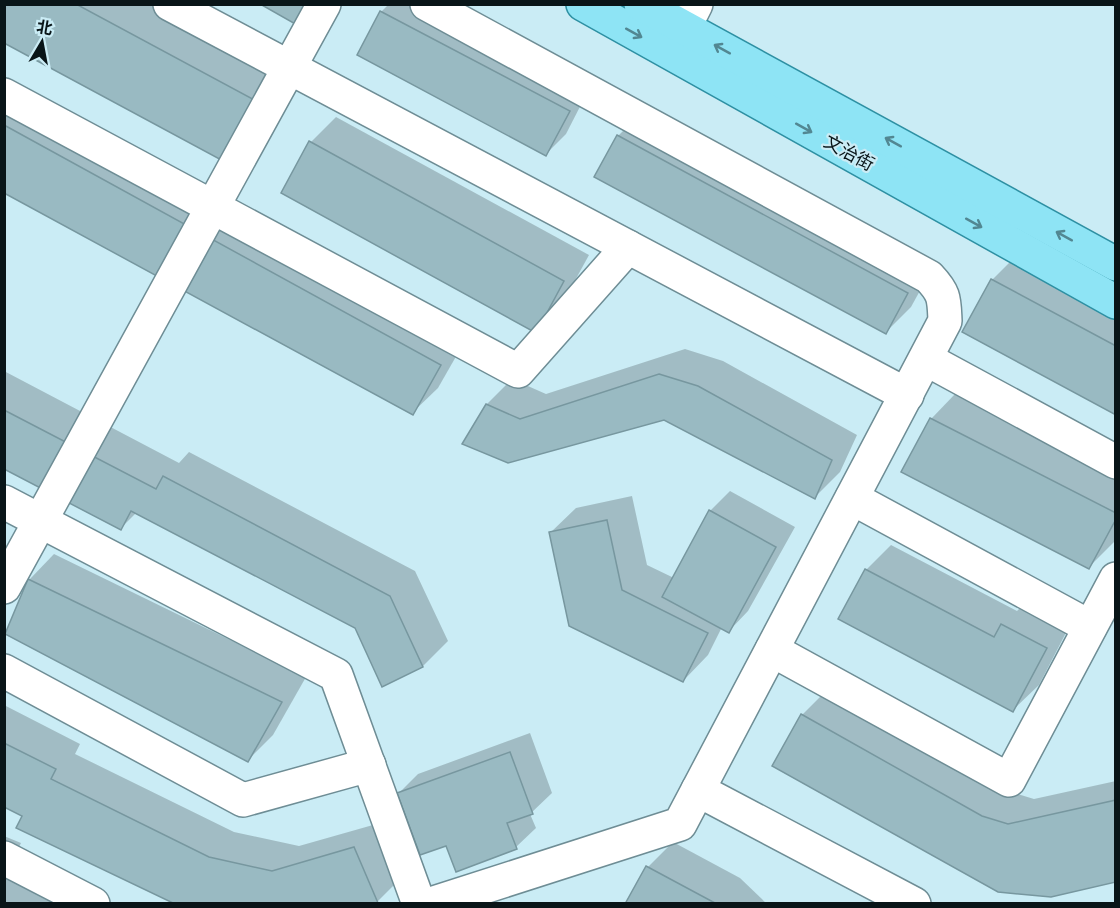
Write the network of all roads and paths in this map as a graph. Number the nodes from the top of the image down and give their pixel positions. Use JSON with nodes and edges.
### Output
{"nodes":[{"id":1,"x":170,"y":4,"type":"edge"},
{"id":2,"x":324,"y":4,"type":"edge"},
{"id":3,"x":427,"y":4,"type":"edge"},
{"id":4,"x":583,"y":4,"type":"edge"},
{"id":5,"x":642,"y":4,"type":"edge"},
{"id":6,"x":690,"y":16,"type":"edge"},
{"id":7,"x":290,"y":68,"type":"junction"},
{"id":8,"x":4,"y":95,"type":"edge"},
{"id":9,"x":213,"y":207,"type":"junction"},
{"id":10,"x":628,"y":247,"type":"junction"},
{"id":11,"x":1116,"y":264,"type":"edge"},
{"id":12,"x":1116,"y":302,"type":"edge"},
{"id":13,"x":926,"y":359,"type":"junction"},
{"id":14,"x":907,"y":395,"type":"junction"},
{"id":15,"x":1116,"y":462,"type":"edge"},
{"id":16,"x":852,"y":498,"type":"junction"},
{"id":17,"x":4,"y":502,"type":"edge"},
{"id":18,"x":41,"y":521,"type":"junction"},
{"id":19,"x":1116,"y":579,"type":"edge"},
{"id":20,"x":4,"y":587,"type":"edge"},
{"id":21,"x":1090,"y":627,"type":"junction"},
{"id":22,"x":772,"y":650,"type":"junction"},
{"id":23,"x":4,"y":671,"type":"edge"},
{"id":24,"x":369,"y":765,"type":"junction"},
{"id":25,"x":698,"y":790,"type":"junction"},
{"id":26,"x":4,"y":858,"type":"edge"},
{"id":27,"x":93,"y":903,"type":"edge"},
{"id":28,"x":419,"y":903,"type":"edge"},
{"id":29,"x":431,"y":903,"type":"edge"},
{"id":30,"x":914,"y":903,"type":"edge"}],
"edges":[{"from":1,"to":7,"type":"street"},
{"from":2,"to":7,"type":"street"},
{"from":3,"to":13,"type":"street"},
{"from":4,"to":12,"type":"main road","name":"文治街","one_way":true},
{"from":5,"to":6,"type":"main road","name":"文治街"},
{"from":11,"to":6,"type":"main road","name":"文治街","one_way":true},
{"from":7,"to":9,"type":"street"},
{"from":7,"to":10,"type":"street"},
{"from":8,"to":9,"type":"street"},
{"from":9,"to":10,"type":"street"},
{"from":9,"to":18,"type":"street"},
{"from":10,"to":14,"type":"street"},
{"from":13,"to":14,"type":"street"},
{"from":13,"to":15,"type":"street"},
{"from":14,"to":16,"type":"street"},
{"from":16,"to":21,"type":"street"},
{"from":16,"to":22,"type":"street"},
{"from":17,"to":18,"type":"street"},
{"from":18,"to":20,"type":"street"},
{"from":18,"to":24,"type":"street"},
{"from":19,"to":21,"type":"street"},
{"from":21,"to":22,"type":"street"},
{"from":22,"to":25,"type":"street"},
{"from":23,"to":24,"type":"street"},
{"from":24,"to":28,"type":"street"},
{"from":25,"to":29,"type":"street"},
{"from":25,"to":30,"type":"street"},
{"from":26,"to":27,"type":"street"}]}
